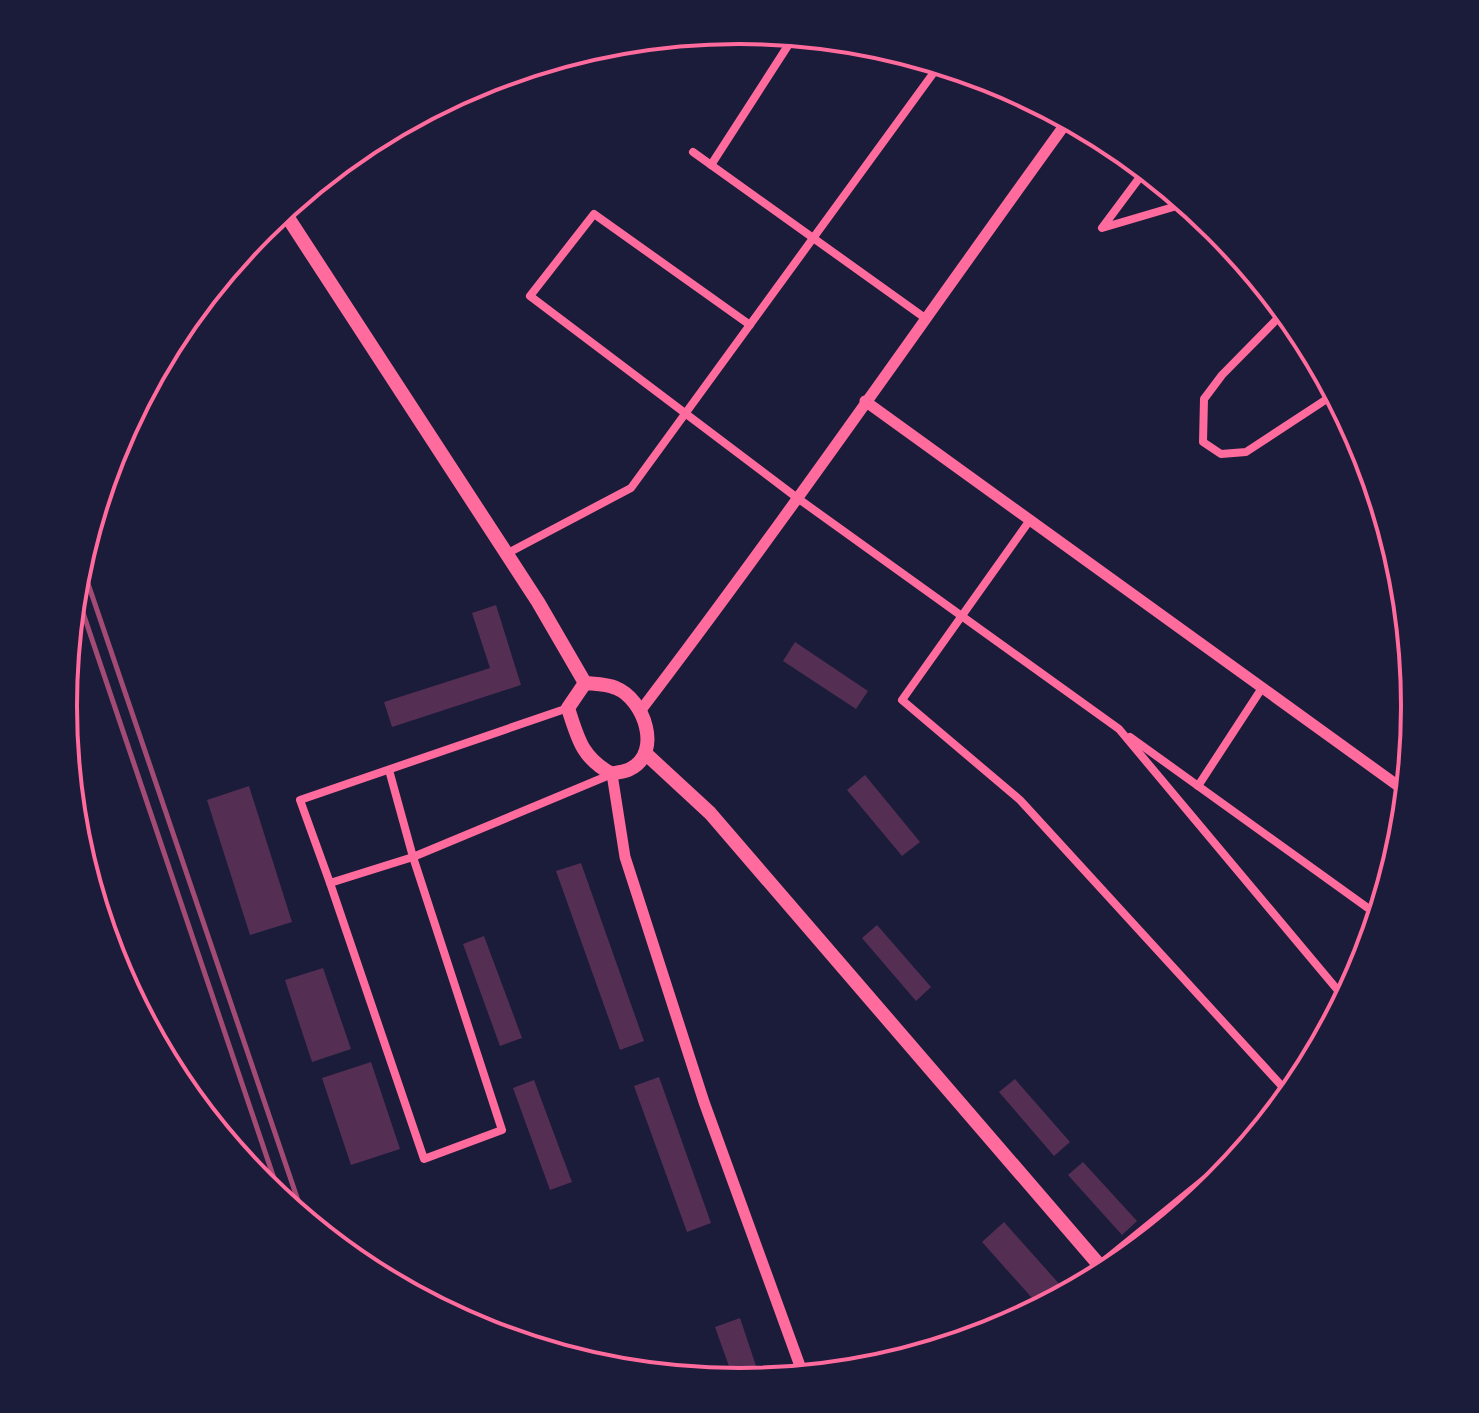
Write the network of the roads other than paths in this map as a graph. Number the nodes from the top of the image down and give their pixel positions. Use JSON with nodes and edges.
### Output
{"nodes":[{"id":1,"x":788,"y":46,"type":"edge"},
{"id":2,"x":933,"y":73,"type":"edge"},
{"id":3,"x":1062,"y":128,"type":"edge"},
{"id":4,"x":693,"y":152,"type":"dead end"},
{"id":5,"x":711,"y":165,"type":"junction"},
{"id":6,"x":1139,"y":178,"type":"edge"},
{"id":7,"x":1174,"y":207,"type":"edge"},
{"id":8,"x":290,"y":220,"type":"edge"},
{"id":9,"x":813,"y":238,"type":"junction"},
{"id":10,"x":925,"y":318,"type":"junction"},
{"id":11,"x":1277,"y":319,"type":"edge"},
{"id":12,"x":750,"y":325,"type":"junction"},
{"id":13,"x":1326,"y":399,"type":"edge"},
{"id":14,"x":865,"y":401,"type":"junction"},
{"id":15,"x":685,"y":414,"type":"junction"},
{"id":16,"x":796,"y":497,"type":"junction"},
{"id":17,"x":1030,"y":520,"type":"junction"},
{"id":18,"x":506,"y":554,"type":"junction"},
{"id":19,"x":962,"y":616,"type":"junction"},
{"id":20,"x":585,"y":683,"type":"junction"},
{"id":21,"x":1262,"y":688,"type":"junction"},
{"id":22,"x":568,"y":708,"type":"junction"},
{"id":23,"x":641,"y":710,"type":"junction"},
{"id":24,"x":1119,"y":729,"type":"junction"},
{"id":25,"x":645,"y":753,"type":"junction"},
{"id":26,"x":389,"y":770,"type":"junction"},
{"id":27,"x":612,"y":774,"type":"junction"},
{"id":28,"x":1397,"y":785,"type":"edge"},
{"id":29,"x":1198,"y":786,"type":"junction"},
{"id":30,"x":413,"y":857,"type":"junction"},
{"id":31,"x":330,"y":883,"type":"junction"},
{"id":32,"x":1370,"y":909,"type":"edge"},
{"id":33,"x":1338,"y":991,"type":"edge"},
{"id":34,"x":1282,"y":1086,"type":"edge"},
{"id":35,"x":1097,"y":1264,"type":"edge"},
{"id":36,"x":800,"y":1366,"type":"edge"}],
"edges":[{"from":1,"to":5,"type":"street"},
{"from":2,"to":9,"type":"street"},
{"from":3,"to":10,"type":"street"},
{"from":4,"to":5,"type":"street"},
{"from":5,"to":9,"type":"street"},
{"from":6,"to":7,"type":"street"},
{"from":8,"to":18,"type":"highway"},
{"from":9,"to":10,"type":"street"},
{"from":9,"to":12,"type":"street"},
{"from":10,"to":14,"type":"street"},
{"from":11,"to":13,"type":"street"},
{"from":12,"to":15,"type":"street"},
{"from":12,"to":15,"type":"street"},
{"from":14,"to":16,"type":"street"},
{"from":14,"to":17,"type":"street"},
{"from":15,"to":16,"type":"street"},
{"from":15,"to":18,"type":"street"},
{"from":16,"to":19,"type":"street"},
{"from":16,"to":23,"type":"street"},
{"from":17,"to":19,"type":"street"},
{"from":17,"to":21,"type":"street"},
{"from":18,"to":20,"type":"highway"},
{"from":19,"to":24,"type":"street"},
{"from":19,"to":34,"type":"street"},
{"from":20,"to":22,"type":"highway"},
{"from":20,"to":23,"type":"highway"},
{"from":21,"to":28,"type":"street"},
{"from":21,"to":29,"type":"street"},
{"from":22,"to":26,"type":"street"},
{"from":22,"to":27,"type":"highway"},
{"from":23,"to":25,"type":"highway"},
{"from":24,"to":29,"type":"street"},
{"from":24,"to":33,"type":"street"},
{"from":25,"to":27,"type":"highway"},
{"from":25,"to":35,"type":"highway"},
{"from":26,"to":30,"type":"street"},
{"from":26,"to":31,"type":"street"},
{"from":27,"to":30,"type":"street"},
{"from":27,"to":36,"type":"street"},
{"from":29,"to":32,"type":"street"},
{"from":30,"to":31,"type":"street"},
{"from":30,"to":31,"type":"street"}]}
